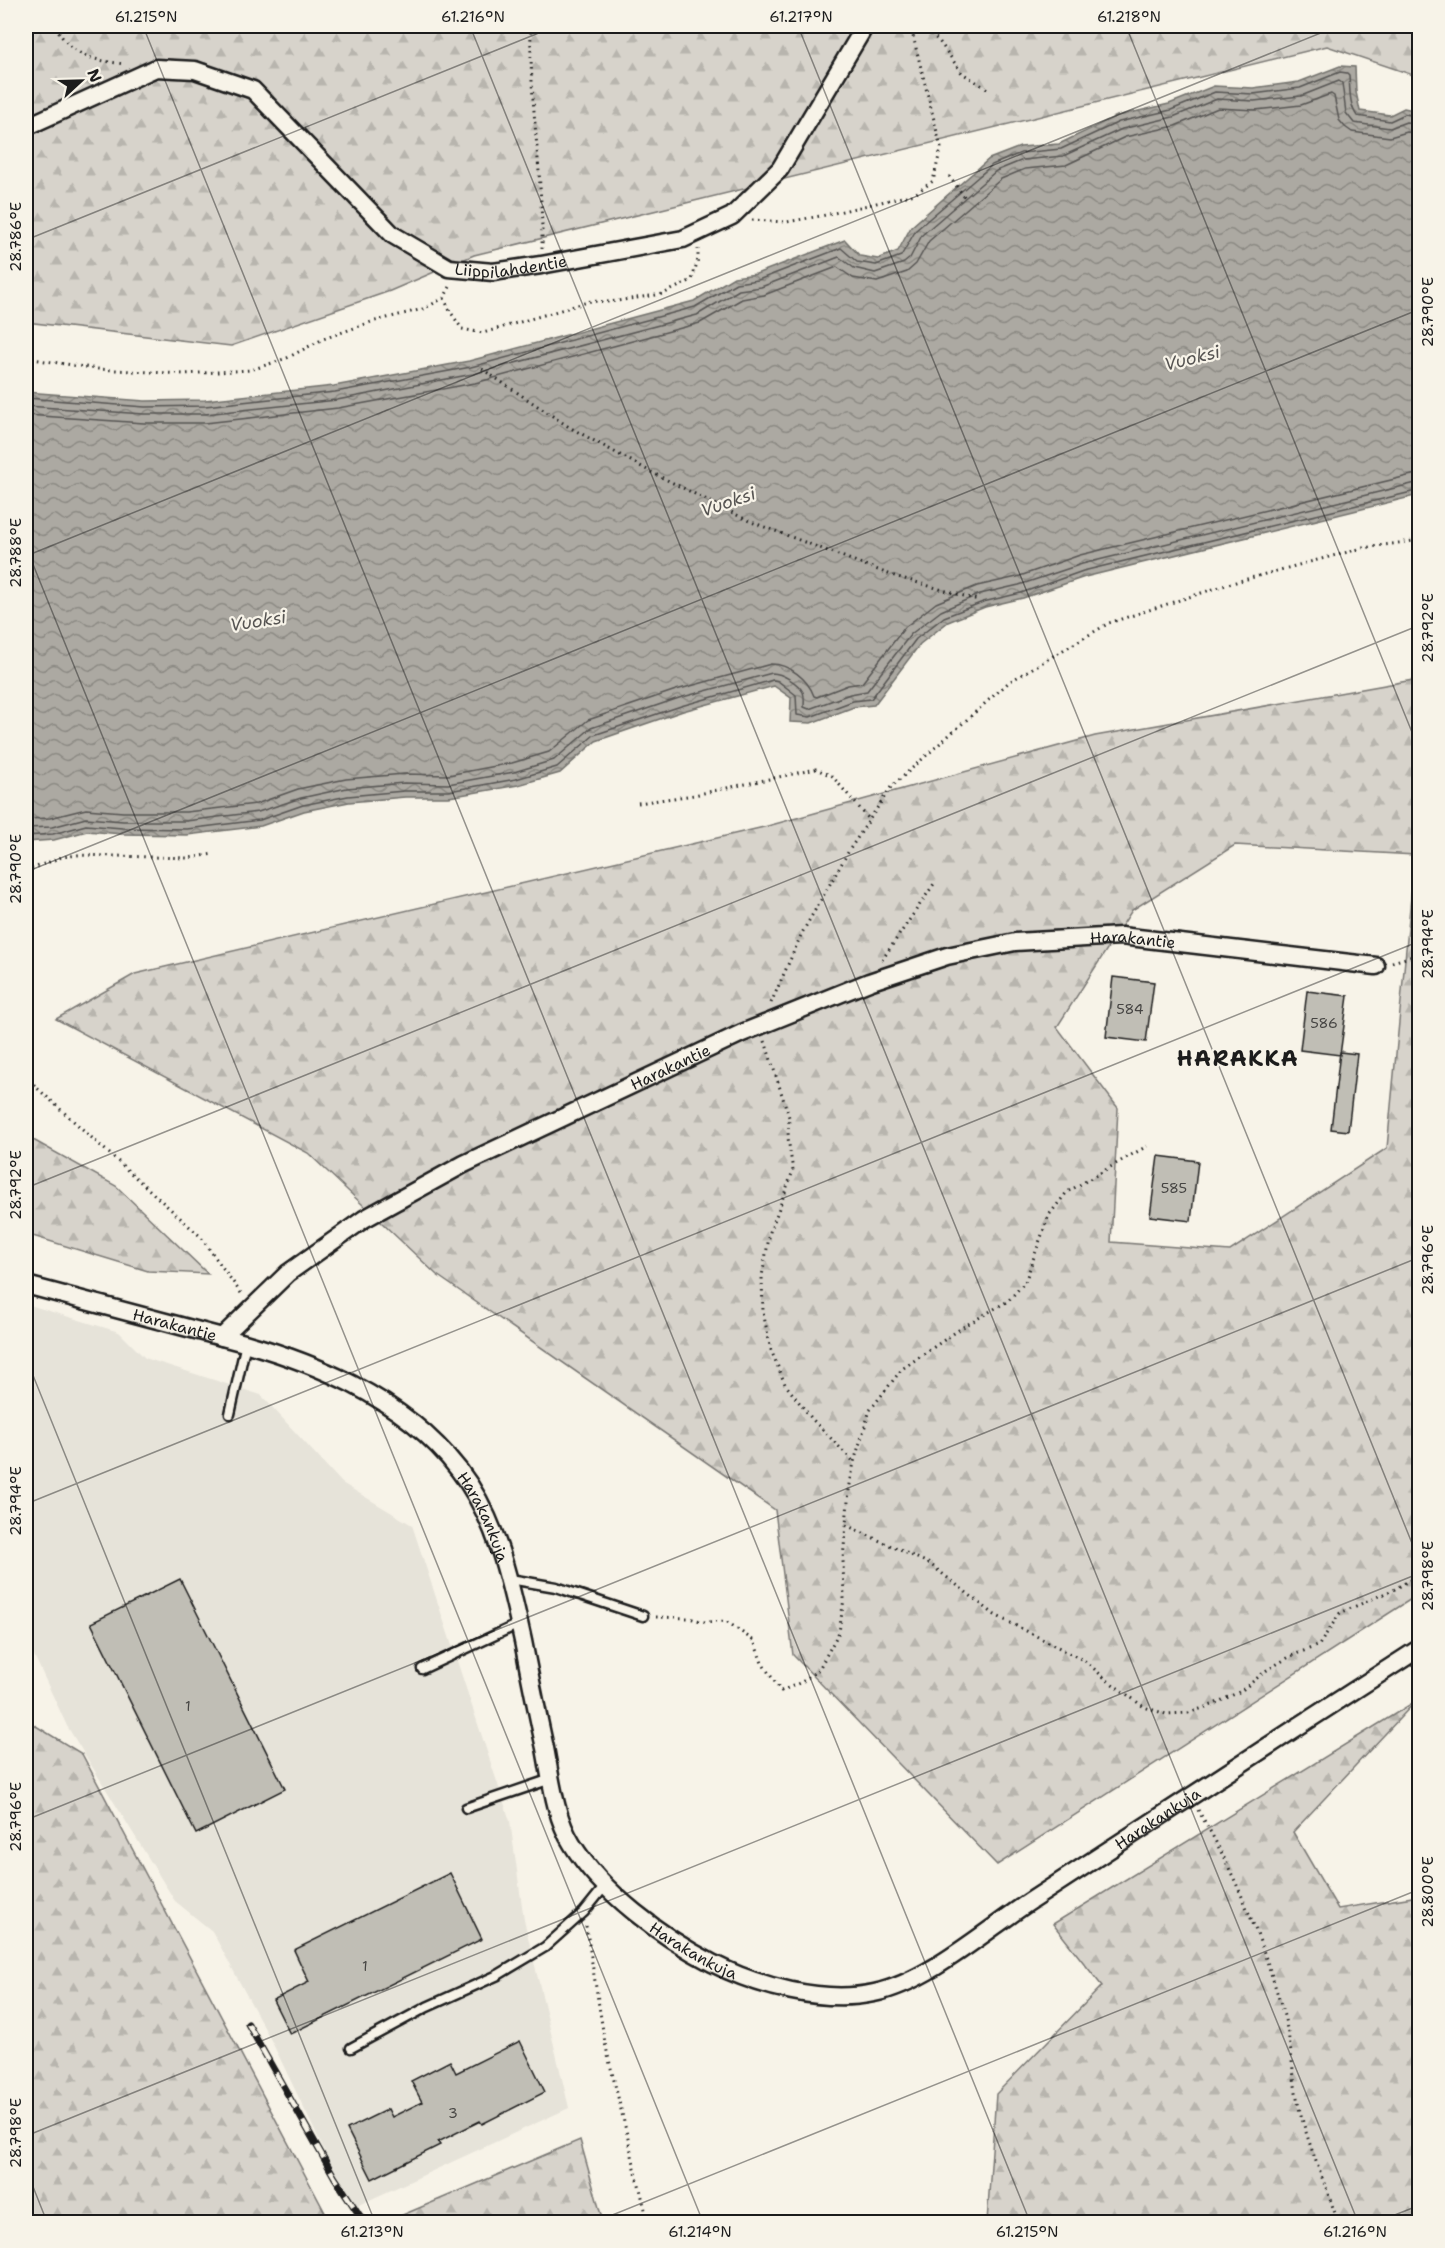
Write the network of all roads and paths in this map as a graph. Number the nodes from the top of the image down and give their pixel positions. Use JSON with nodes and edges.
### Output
{"nodes":[{"id":1,"x":56,"y":26,"type":"edge"},
{"id":2,"x":531,"y":26,"type":"edge"},
{"id":3,"x":865,"y":26,"type":"edge"},
{"id":4,"x":908,"y":26,"type":"edge"},
{"id":5,"x":922,"y":26,"type":"edge"},
{"id":6,"x":156,"y":68,"type":"junction"},
{"id":7,"x":989,"y":90,"type":"dead end"},
{"id":8,"x":26,"y":127,"type":"edge"},
{"id":9,"x":949,"y":176,"type":"dead end"},
{"id":10,"x":966,"y":199,"type":"dead end"},
{"id":11,"x":732,"y":216,"type":"junction"},
{"id":12,"x":698,"y":232,"type":"junction"},
{"id":13,"x":542,"y":265,"type":"junction"},
{"id":14,"x":460,"y":269,"type":"junction"},
{"id":15,"x":444,"y":298,"type":"junction"},
{"id":16,"x":26,"y":358,"type":"edge"},
{"id":17,"x":483,"y":369,"type":"dead end"},
{"id":18,"x":1419,"y":540,"type":"edge"},
{"id":19,"x":978,"y":600,"type":"dead end"},
{"id":20,"x":638,"y":803,"type":"dead end"},
{"id":21,"x":869,"y":819,"type":"junction"},
{"id":22,"x":213,"y":854,"type":"dead end"},
{"id":23,"x":26,"y":871,"type":"edge"},
{"id":24,"x":936,"y":881,"type":"dead end"},
{"id":25,"x":1419,"y":954,"type":"edge"},
{"id":26,"x":1376,"y":966,"type":"joint"},
{"id":27,"x":869,"y":982,"type":"junction"},
{"id":28,"x":762,"y":1025,"type":"junction"},
{"id":29,"x":26,"y":1075,"type":"edge"},
{"id":30,"x":1147,"y":1146,"type":"dead end"},
{"id":31,"x":26,"y":1286,"type":"edge"},
{"id":32,"x":250,"y":1308,"type":"junction"},
{"id":33,"x":222,"y":1337,"type":"junction"},
{"id":34,"x":246,"y":1343,"type":"junction"},
{"id":35,"x":230,"y":1414,"type":"dead end"},
{"id":36,"x":854,"y":1462,"type":"junction"},
{"id":37,"x":846,"y":1525,"type":"junction"},
{"id":38,"x":1419,"y":1574,"type":"edge"},
{"id":39,"x":510,"y":1579,"type":"junction"},
{"id":40,"x":643,"y":1616,"type":"joint"},
{"id":41,"x":519,"y":1624,"type":"junction"},
{"id":42,"x":1419,"y":1648,"type":"edge"},
{"id":43,"x":422,"y":1669,"type":"dead end"},
{"id":44,"x":551,"y":1779,"type":"junction"},
{"id":45,"x":1191,"y":1798,"type":"junction"},
{"id":46,"x":465,"y":1808,"type":"dead end"},
{"id":47,"x":605,"y":1886,"type":"junction"},
{"id":48,"x":584,"y":1912,"type":"junction"},
{"id":49,"x":351,"y":2048,"type":"dead end"},
{"id":50,"x":648,"y":2223,"type":"edge"},
{"id":51,"x":1338,"y":2223,"type":"edge"}],
"edges":[{"from":1,"to":6,"type":"path"},
{"from":2,"to":13,"type":"path"},
{"from":3,"to":11,"type":"street","name":"Liippilahdentie"},
{"from":4,"to":11,"type":"path"},
{"from":5,"to":7,"type":"path"},
{"from":6,"to":8,"type":"street","name":"Liippilahdentie"},
{"from":6,"to":14,"type":"street","name":"Liippilahdentie"},
{"from":9,"to":10,"type":"path"},
{"from":11,"to":12,"type":"street","name":"Liippilahdentie"},
{"from":12,"to":13,"type":"street","name":"Liippilahdentie"},
{"from":12,"to":15,"type":"path"},
{"from":13,"to":14,"type":"street","name":"Liippilahdentie"},
{"from":14,"to":15,"type":"path"},
{"from":15,"to":16,"type":"path"},
{"from":17,"to":19,"type":"path"},
{"from":18,"to":21,"type":"path"},
{"from":20,"to":21,"type":"path"},
{"from":21,"to":28,"type":"path"},
{"from":22,"to":23,"type":"path"},
{"from":24,"to":27,"type":"path"},
{"from":25,"to":26,"type":"path"},
{"from":26,"to":27,"type":"street","name":"Harakantie"},
{"from":27,"to":28,"type":"street","name":"Harakantie"},
{"from":28,"to":32,"type":"street","name":"Harakantie"},
{"from":28,"to":36,"type":"path"},
{"from":29,"to":32,"type":"path"},
{"from":30,"to":36,"type":"path"},
{"from":31,"to":33,"type":"street","name":"Harakantie"},
{"from":32,"to":33,"type":"street","name":"Harakantie"},
{"from":33,"to":34,"type":"street","name":"Harakankuja"},
{"from":34,"to":35,"type":"lane"},
{"from":34,"to":39,"type":"street","name":"Harakankuja"},
{"from":36,"to":37,"type":"path"},
{"from":37,"to":38,"type":"path"},
{"from":37,"to":40,"type":"path"},
{"from":39,"to":40,"type":"lane"},
{"from":39,"to":41,"type":"street","name":"Harakankuja"},
{"from":41,"to":43,"type":"lane"},
{"from":41,"to":44,"type":"street","name":"Harakankuja"},
{"from":42,"to":45,"type":"street","name":"Harakankuja"},
{"from":44,"to":46,"type":"lane"},
{"from":44,"to":47,"type":"street","name":"Harakankuja"},
{"from":45,"to":47,"type":"street","name":"Harakankuja"},
{"from":45,"to":51,"type":"path"},
{"from":47,"to":48,"type":"lane"},
{"from":48,"to":49,"type":"lane"},
{"from":48,"to":50,"type":"path"}]}
